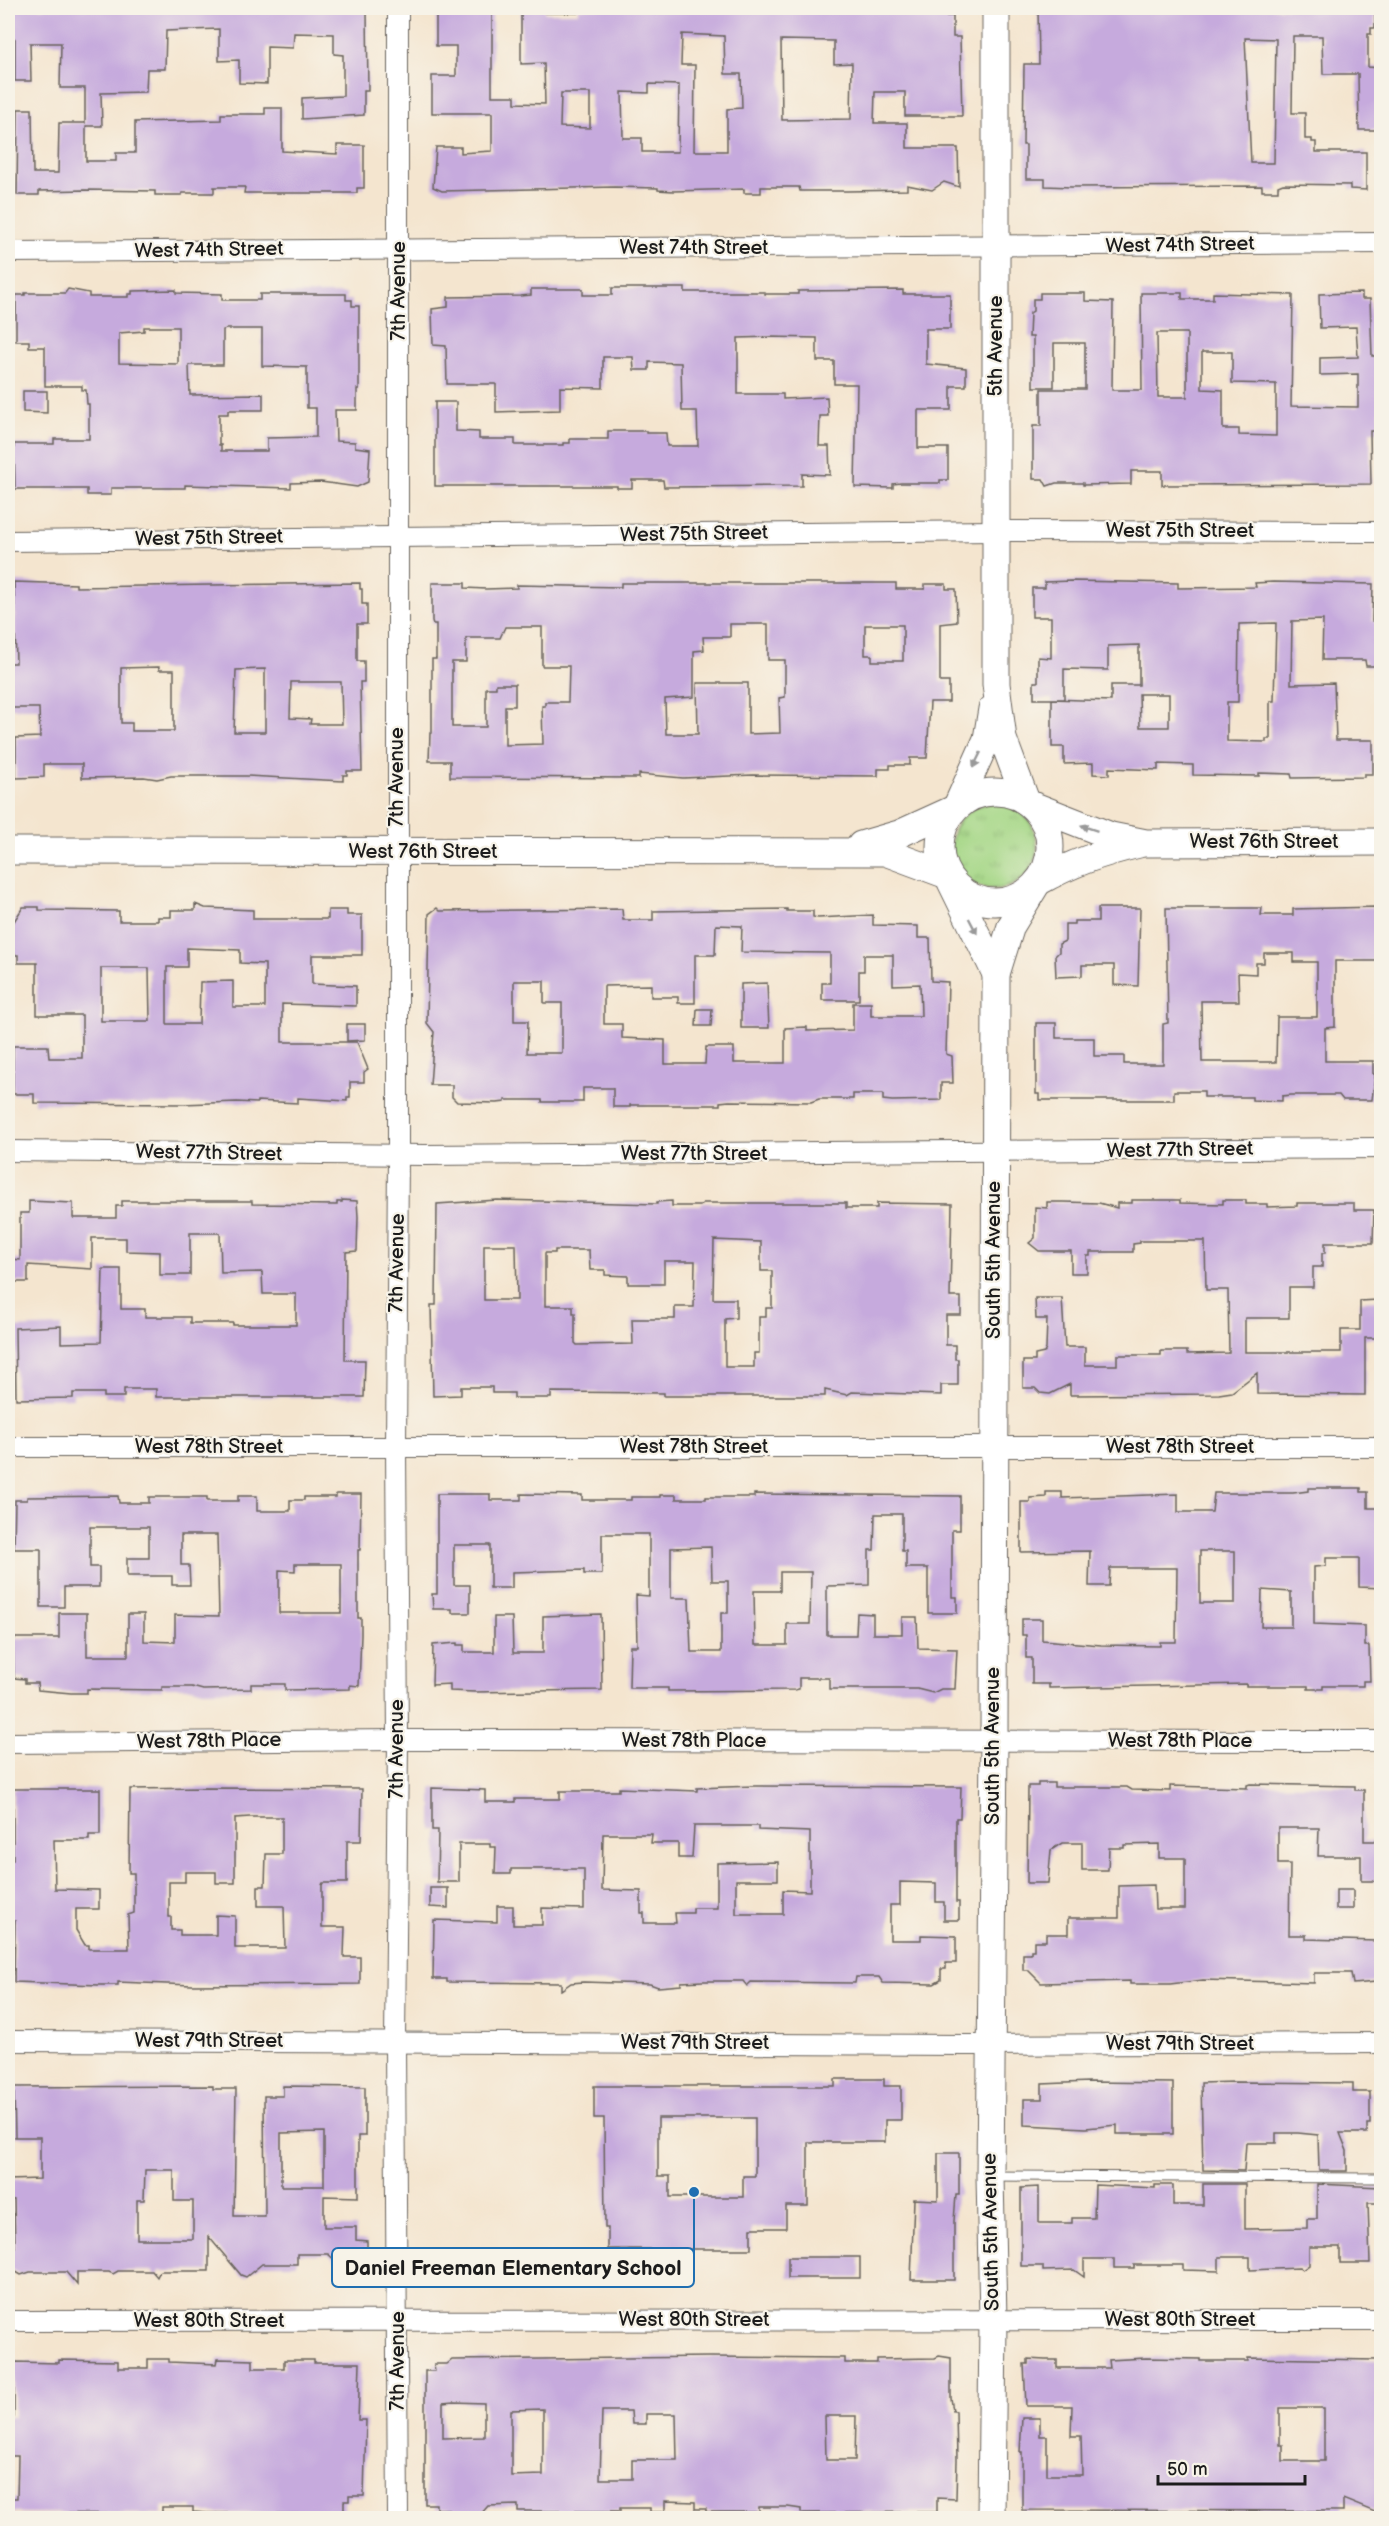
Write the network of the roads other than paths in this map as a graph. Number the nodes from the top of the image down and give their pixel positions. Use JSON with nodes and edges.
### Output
{"nodes":[{"id":1,"x":398,"y":8,"type":"edge"},
{"id":2,"x":996,"y":8,"type":"edge"},
{"id":3,"x":1382,"y":243,"type":"edge"},
{"id":4,"x":996,"y":246,"type":"junction"},
{"id":5,"x":399,"y":248,"type":"junction"},
{"id":6,"x":8,"y":252,"type":"edge"},
{"id":7,"x":996,"y":531,"type":"junction"},
{"id":8,"x":1382,"y":532,"type":"edge"},
{"id":9,"x":397,"y":536,"type":"junction"},
{"id":10,"x":8,"y":541,"type":"edge"},
{"id":11,"x":996,"y":684,"type":"junction"},
{"id":12,"x":1029,"y":803,"type":"junction"},
{"id":13,"x":955,"y":808,"type":"junction"},
{"id":14,"x":1382,"y":842,"type":"edge"},
{"id":15,"x":1146,"y":843,"type":"junction"},
{"id":16,"x":8,"y":851,"type":"edge"},
{"id":17,"x":839,"y":851,"type":"junction"},
{"id":18,"x":397,"y":852,"type":"junction"},
{"id":19,"x":948,"y":877,"type":"junction"},
{"id":20,"x":1037,"y":884,"type":"junction"},
{"id":21,"x":996,"y":974,"type":"junction"},
{"id":22,"x":1382,"y":1148,"type":"edge"},
{"id":23,"x":8,"y":1151,"type":"edge"},
{"id":24,"x":994,"y":1152,"type":"junction"},
{"id":25,"x":398,"y":1155,"type":"junction"},
{"id":26,"x":1382,"y":1446,"type":"edge"},
{"id":27,"x":8,"y":1447,"type":"edge"},
{"id":28,"x":396,"y":1447,"type":"junction"},
{"id":29,"x":994,"y":1447,"type":"junction"},
{"id":30,"x":398,"y":1740,"type":"junction"},
{"id":31,"x":994,"y":1741,"type":"junction"},
{"id":32,"x":1382,"y":1741,"type":"edge"},
{"id":33,"x":8,"y":1743,"type":"edge"},
{"id":34,"x":8,"y":2041,"type":"edge"},
{"id":35,"x":395,"y":2041,"type":"junction"},
{"id":36,"x":1382,"y":2043,"type":"edge"},
{"id":37,"x":990,"y":2045,"type":"junction"},
{"id":38,"x":990,"y":2176,"type":"junction"},
{"id":39,"x":1382,"y":2178,"type":"edge"},
{"id":40,"x":993,"y":2319,"type":"junction"},
{"id":41,"x":398,"y":2320,"type":"junction"},
{"id":42,"x":1382,"y":2320,"type":"edge"},
{"id":43,"x":8,"y":2321,"type":"edge"},
{"id":44,"x":398,"y":2518,"type":"edge"},
{"id":45,"x":991,"y":2518,"type":"edge"}],
"edges":[{"from":1,"to":5,"type":"street","name":"7th Avenue"},
{"from":2,"to":4,"type":"street","name":"5th Avenue"},
{"from":3,"to":4,"type":"street","name":"West 74th Street"},
{"from":4,"to":5,"type":"street","name":"West 74th Street"},
{"from":4,"to":7,"type":"street","name":"5th Avenue"},
{"from":5,"to":6,"type":"street","name":"West 74th Street"},
{"from":5,"to":9,"type":"street","name":"7th Avenue"},
{"from":7,"to":8,"type":"street","name":"West 75th Street"},
{"from":7,"to":9,"type":"street","name":"West 75th Street"},
{"from":7,"to":11,"type":"street","name":"5th Avenue"},
{"from":9,"to":10,"type":"street","name":"West 75th Street"},
{"from":9,"to":18,"type":"street","name":"7th Avenue"},
{"from":11,"to":12,"type":"street","name":"5th Avenue"},
{"from":11,"to":13,"type":"street","name":"5th Avenue","one_way":true},
{"from":12,"to":13,"type":"street"},
{"from":15,"to":12,"type":"street","name":"West 76th Street","one_way":true},
{"from":12,"to":20,"type":"street"},
{"from":13,"to":17,"type":"street","name":"West 76th Street"},
{"from":13,"to":19,"type":"street"},
{"from":14,"to":15,"type":"street","name":"West 76th Street"},
{"from":15,"to":20,"type":"street","name":"West 76th Street"},
{"from":16,"to":18,"type":"street","name":"West 76th Street"},
{"from":17,"to":18,"type":"street","name":"West 76th Street"},
{"from":17,"to":19,"type":"street","name":"West 76th Street"},
{"from":18,"to":25,"type":"street","name":"7th Avenue"},
{"from":19,"to":20,"type":"street"},
{"from":19,"to":21,"type":"street","name":"South 5th Avenue","one_way":true},
{"from":20,"to":21,"type":"street","name":"South 5th Avenue"},
{"from":21,"to":24,"type":"street","name":"South 5th Avenue"},
{"from":22,"to":24,"type":"street","name":"West 77th Street"},
{"from":23,"to":25,"type":"street","name":"West 77th Street"},
{"from":24,"to":25,"type":"street","name":"West 77th Street"},
{"from":24,"to":29,"type":"street","name":"South 5th Avenue"},
{"from":25,"to":28,"type":"street","name":"7th Avenue"},
{"from":26,"to":29,"type":"street","name":"West 78th Street"},
{"from":27,"to":28,"type":"street","name":"West 78th Street"},
{"from":28,"to":29,"type":"street","name":"West 78th Street"},
{"from":28,"to":30,"type":"street","name":"7th Avenue"},
{"from":29,"to":31,"type":"street","name":"South 5th Avenue"},
{"from":30,"to":31,"type":"street","name":"West 78th Place"},
{"from":30,"to":33,"type":"street","name":"West 78th Place"},
{"from":30,"to":35,"type":"street","name":"7th Avenue"},
{"from":31,"to":32,"type":"street","name":"West 78th Place"},
{"from":31,"to":37,"type":"street","name":"South 5th Avenue"},
{"from":34,"to":35,"type":"street","name":"West 79th Street"},
{"from":35,"to":37,"type":"street","name":"West 79th Street"},
{"from":35,"to":41,"type":"street","name":"7th Avenue"},
{"from":36,"to":37,"type":"street","name":"West 79th Street"},
{"from":37,"to":38,"type":"street","name":"South 5th Avenue"},
{"from":38,"to":39,"type":"lane"},
{"from":38,"to":40,"type":"street","name":"South 5th Avenue"},
{"from":40,"to":41,"type":"street","name":"West 80th Street"},
{"from":40,"to":42,"type":"street","name":"West 80th Street"},
{"from":40,"to":45,"type":"street","name":"South 5th Avenue"},
{"from":41,"to":43,"type":"street","name":"West 80th Street"},
{"from":41,"to":44,"type":"street","name":"7th Avenue"}]}
